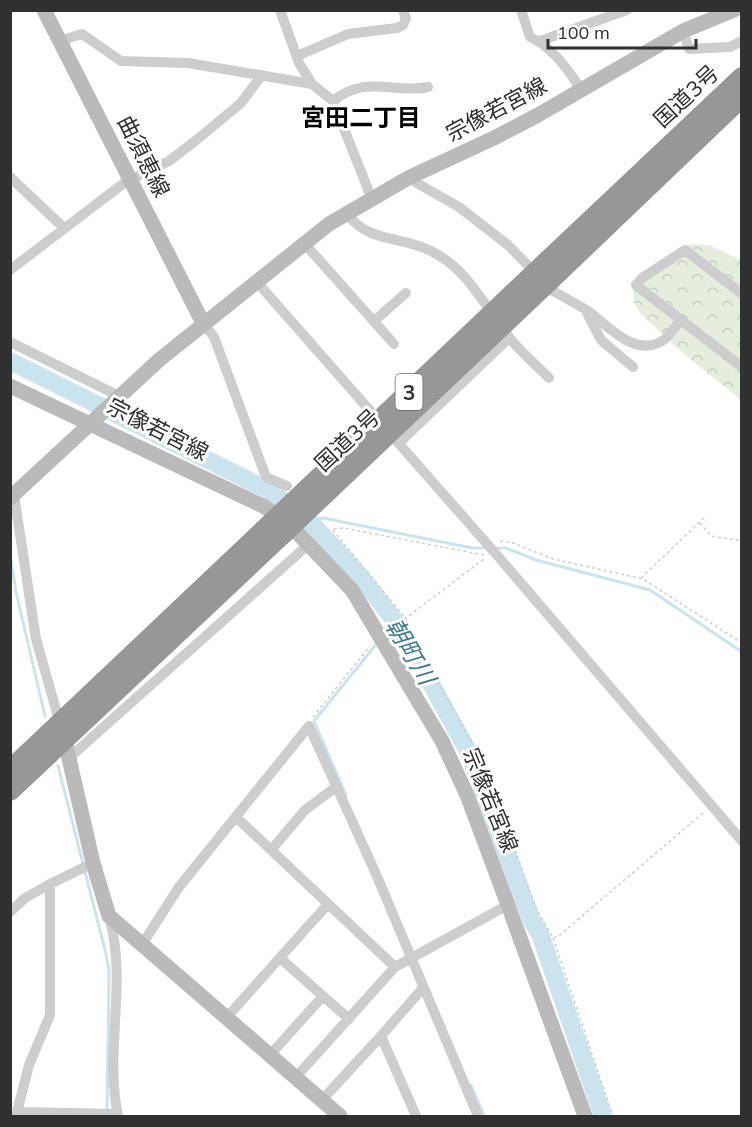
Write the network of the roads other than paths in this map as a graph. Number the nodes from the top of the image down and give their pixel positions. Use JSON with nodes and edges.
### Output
{"nodes":[{"id":1,"x":44,"y":10,"type":"edge"},
{"id":2,"x":280,"y":10,"type":"edge"},
{"id":3,"x":403,"y":10,"type":"edge"},
{"id":4,"x":521,"y":10,"type":"edge"},
{"id":5,"x":627,"y":10,"type":"edge"},
{"id":6,"x":734,"y":10,"type":"edge"},
{"id":7,"x":683,"y":31,"type":"junction"},
{"id":8,"x":59,"y":41,"type":"junction"},
{"id":9,"x":540,"y":41,"type":"junction"},
{"id":10,"x":741,"y":41,"type":"edge"},
{"id":11,"x":297,"y":56,"type":"junction"},
{"id":12,"x":262,"y":75,"type":"junction"},
{"id":13,"x":741,"y":76,"type":"edge"},
{"id":14,"x":312,"y":84,"type":"junction"},
{"id":15,"x":428,"y":87,"type":"dead end"},
{"id":16,"x":580,"y":88,"type":"junction"},
{"id":17,"x":741,"y":97,"type":"edge"},
{"id":18,"x":333,"y":101,"type":"junction"},
{"id":19,"x":10,"y":177,"type":"edge"},
{"id":20,"x":408,"y":178,"type":"junction"},
{"id":21,"x":132,"y":181,"type":"junction"},
{"id":22,"x":371,"y":197,"type":"junction"},
{"id":23,"x":346,"y":213,"type":"junction"},
{"id":24,"x":64,"y":228,"type":"junction"},
{"id":25,"x":304,"y":243,"type":"junction"},
{"id":26,"x":553,"y":266,"type":"junction"},
{"id":27,"x":10,"y":270,"type":"edge"},
{"id":28,"x":256,"y":281,"type":"junction"},
{"id":29,"x":406,"y":293,"type":"dead end"},
{"id":30,"x":741,"y":294,"type":"edge"},
{"id":31,"x":585,"y":309,"type":"junction"},
{"id":32,"x":681,"y":320,"type":"junction"},
{"id":33,"x":374,"y":321,"type":"junction"},
{"id":34,"x":203,"y":323,"type":"junction"},
{"id":35,"x":509,"y":338,"type":"junction"},
{"id":36,"x":10,"y":342,"type":"edge"},
{"id":37,"x":394,"y":344,"type":"dead end"},
{"id":38,"x":633,"y":367,"type":"dead end"},
{"id":39,"x":741,"y":367,"type":"edge"},
{"id":40,"x":549,"y":378,"type":"dead end"},
{"id":41,"x":10,"y":386,"type":"edge"},
{"id":42,"x":118,"y":396,"type":"junction"},
{"id":43,"x":88,"y":423,"type":"junction"},
{"id":44,"x":399,"y":443,"type":"junction"},
{"id":45,"x":287,"y":486,"type":"dead end"},
{"id":46,"x":12,"y":496,"type":"edge"},
{"id":47,"x":309,"y":544,"type":"junction"},
{"id":48,"x":65,"y":741,"type":"junction"},
{"id":49,"x":10,"y":770,"type":"edge"},
{"id":50,"x":336,"y":787,"type":"junction"},
{"id":51,"x":10,"y":791,"type":"edge"},
{"id":52,"x":236,"y":817,"type":"junction"},
{"id":53,"x":741,"y":841,"type":"edge"},
{"id":54,"x":272,"y":849,"type":"junction"},
{"id":55,"x":93,"y":863,"type":"junction"},
{"id":56,"x":50,"y":884,"type":"junction"},
{"id":57,"x":328,"y":904,"type":"junction"},
{"id":58,"x":508,"y":905,"type":"junction"},
{"id":59,"x":10,"y":912,"type":"edge"},
{"id":60,"x":109,"y":916,"type":"junction"},
{"id":61,"x":143,"y":943,"type":"junction"},
{"id":62,"x":280,"y":958,"type":"junction"},
{"id":63,"x":412,"y":958,"type":"junction"},
{"id":64,"x":395,"y":967,"type":"junction"},
{"id":65,"x":422,"y":989,"type":"junction"},
{"id":66,"x":323,"y":996,"type":"junction"},
{"id":67,"x":226,"y":1017,"type":"junction"},
{"id":68,"x":349,"y":1019,"type":"junction"},
{"id":69,"x":381,"y":1036,"type":"junction"},
{"id":70,"x":270,"y":1055,"type":"junction"},
{"id":71,"x":296,"y":1077,"type":"junction"},
{"id":72,"x":322,"y":1100,"type":"junction"},
{"id":73,"x":17,"y":1114,"type":"edge"},
{"id":74,"x":118,"y":1115,"type":"edge"},
{"id":75,"x":57,"y":1116,"type":"edge"},
{"id":76,"x":340,"y":1116,"type":"edge"},
{"id":77,"x":416,"y":1116,"type":"edge"},
{"id":78,"x":478,"y":1116,"type":"edge"},
{"id":79,"x":585,"y":1116,"type":"edge"}],
"edges":[{"from":1,"to":8,"type":"main road","name":"曲須恵線"},
{"from":2,"to":11,"type":"street"},
{"from":3,"to":11,"type":"street"},
{"from":4,"to":9,"type":"street"},
{"from":5,"to":9,"type":"street"},
{"from":6,"to":7,"type":"main road","name":"宗像若宮線"},
{"from":7,"to":10,"type":"street"},
{"from":7,"to":16,"type":"main road","name":"宗像若宮線"},
{"from":8,"to":12,"type":"street"},
{"from":8,"to":21,"type":"main road","name":"曲須恵線"},
{"from":9,"to":16,"type":"street"},
{"from":11,"to":14,"type":"street"},
{"from":12,"to":14,"type":"street"},
{"from":12,"to":21,"type":"street"},
{"from":13,"to":26,"type":"highway","name":"国道3号","number":"3"},
{"from":14,"to":18,"type":"street"},
{"from":15,"to":18,"type":"street"},
{"from":16,"to":20,"type":"main road","name":"宗像若宮線"},
{"from":17,"to":26,"type":"highway","name":"国道3号","number":"3"},
{"from":18,"to":22,"type":"street"},
{"from":19,"to":24,"type":"street"},
{"from":20,"to":22,"type":"main road","name":"宗像若宮線"},
{"from":20,"to":31,"type":"street"},
{"from":21,"to":24,"type":"street"},
{"from":21,"to":34,"type":"main road","name":"曲須恵線"},
{"from":22,"to":23,"type":"main road","name":"宗像若宮線"},
{"from":23,"to":25,"type":"main road","name":"宗像若宮線"},
{"from":23,"to":35,"type":"street"},
{"from":24,"to":27,"type":"street"},
{"from":25,"to":28,"type":"main road","name":"宗像若宮線"},
{"from":25,"to":33,"type":"street"},
{"from":26,"to":48,"type":"highway","name":"国道3号","number":"3","bridge":true},
{"from":28,"to":34,"type":"main road","name":"宗像若宮線"},
{"from":28,"to":44,"type":"street"},
{"from":29,"to":33,"type":"street"},
{"from":30,"to":32,"type":"street"},
{"from":31,"to":32,"type":"street"},
{"from":31,"to":38,"type":"street"},
{"from":32,"to":39,"type":"street"},
{"from":33,"to":37,"type":"street"},
{"from":34,"to":42,"type":"main road","name":"宗像若宮線"},
{"from":34,"to":45,"type":"street"},
{"from":35,"to":40,"type":"street"},
{"from":35,"to":44,"type":"street"},
{"from":36,"to":42,"type":"street"},
{"from":41,"to":43,"type":"main road"},
{"from":42,"to":43,"type":"main road","name":"宗像若宮線"},
{"from":43,"to":46,"type":"main road"},
{"from":43,"to":47,"type":"main road","name":"宗像若宮線"},
{"from":44,"to":53,"type":"street"},
{"from":46,"to":48,"type":"street"},
{"from":47,"to":48,"type":"street"},
{"from":47,"to":58,"type":"main road","name":"宗像若宮線"},
{"from":48,"to":49,"type":"highway","name":"国道3号","number":"3"},
{"from":48,"to":51,"type":"highway","name":"国道3号","number":"3"},
{"from":48,"to":55,"type":"main road"},
{"from":50,"to":52,"type":"street"},
{"from":50,"to":54,"type":"street"},
{"from":50,"to":63,"type":"street"},
{"from":52,"to":54,"type":"street"},
{"from":52,"to":61,"type":"street"},
{"from":54,"to":57,"type":"street"},
{"from":55,"to":56,"type":"street"},
{"from":55,"to":60,"type":"main road"},
{"from":56,"to":59,"type":"street"},
{"from":56,"to":73,"type":"street"},
{"from":57,"to":62,"type":"street"},
{"from":57,"to":64,"type":"street"},
{"from":58,"to":63,"type":"street"},
{"from":58,"to":79,"type":"main road","name":"宗像若宮線"},
{"from":60,"to":61,"type":"main road"},
{"from":60,"to":74,"type":"street"},
{"from":61,"to":67,"type":"main road"},
{"from":62,"to":66,"type":"street"},
{"from":62,"to":67,"type":"street"},
{"from":63,"to":64,"type":"street"},
{"from":63,"to":65,"type":"street"},
{"from":64,"to":68,"type":"street"},
{"from":65,"to":69,"type":"street"},
{"from":65,"to":78,"type":"street"},
{"from":66,"to":68,"type":"street"},
{"from":66,"to":70,"type":"street"},
{"from":67,"to":70,"type":"main road"},
{"from":68,"to":71,"type":"street"},
{"from":69,"to":72,"type":"street"},
{"from":69,"to":77,"type":"street"},
{"from":70,"to":71,"type":"main road"},
{"from":71,"to":72,"type":"main road"},
{"from":72,"to":76,"type":"main road"},
{"from":73,"to":75,"type":"street"},
{"from":74,"to":75,"type":"street"}]}
